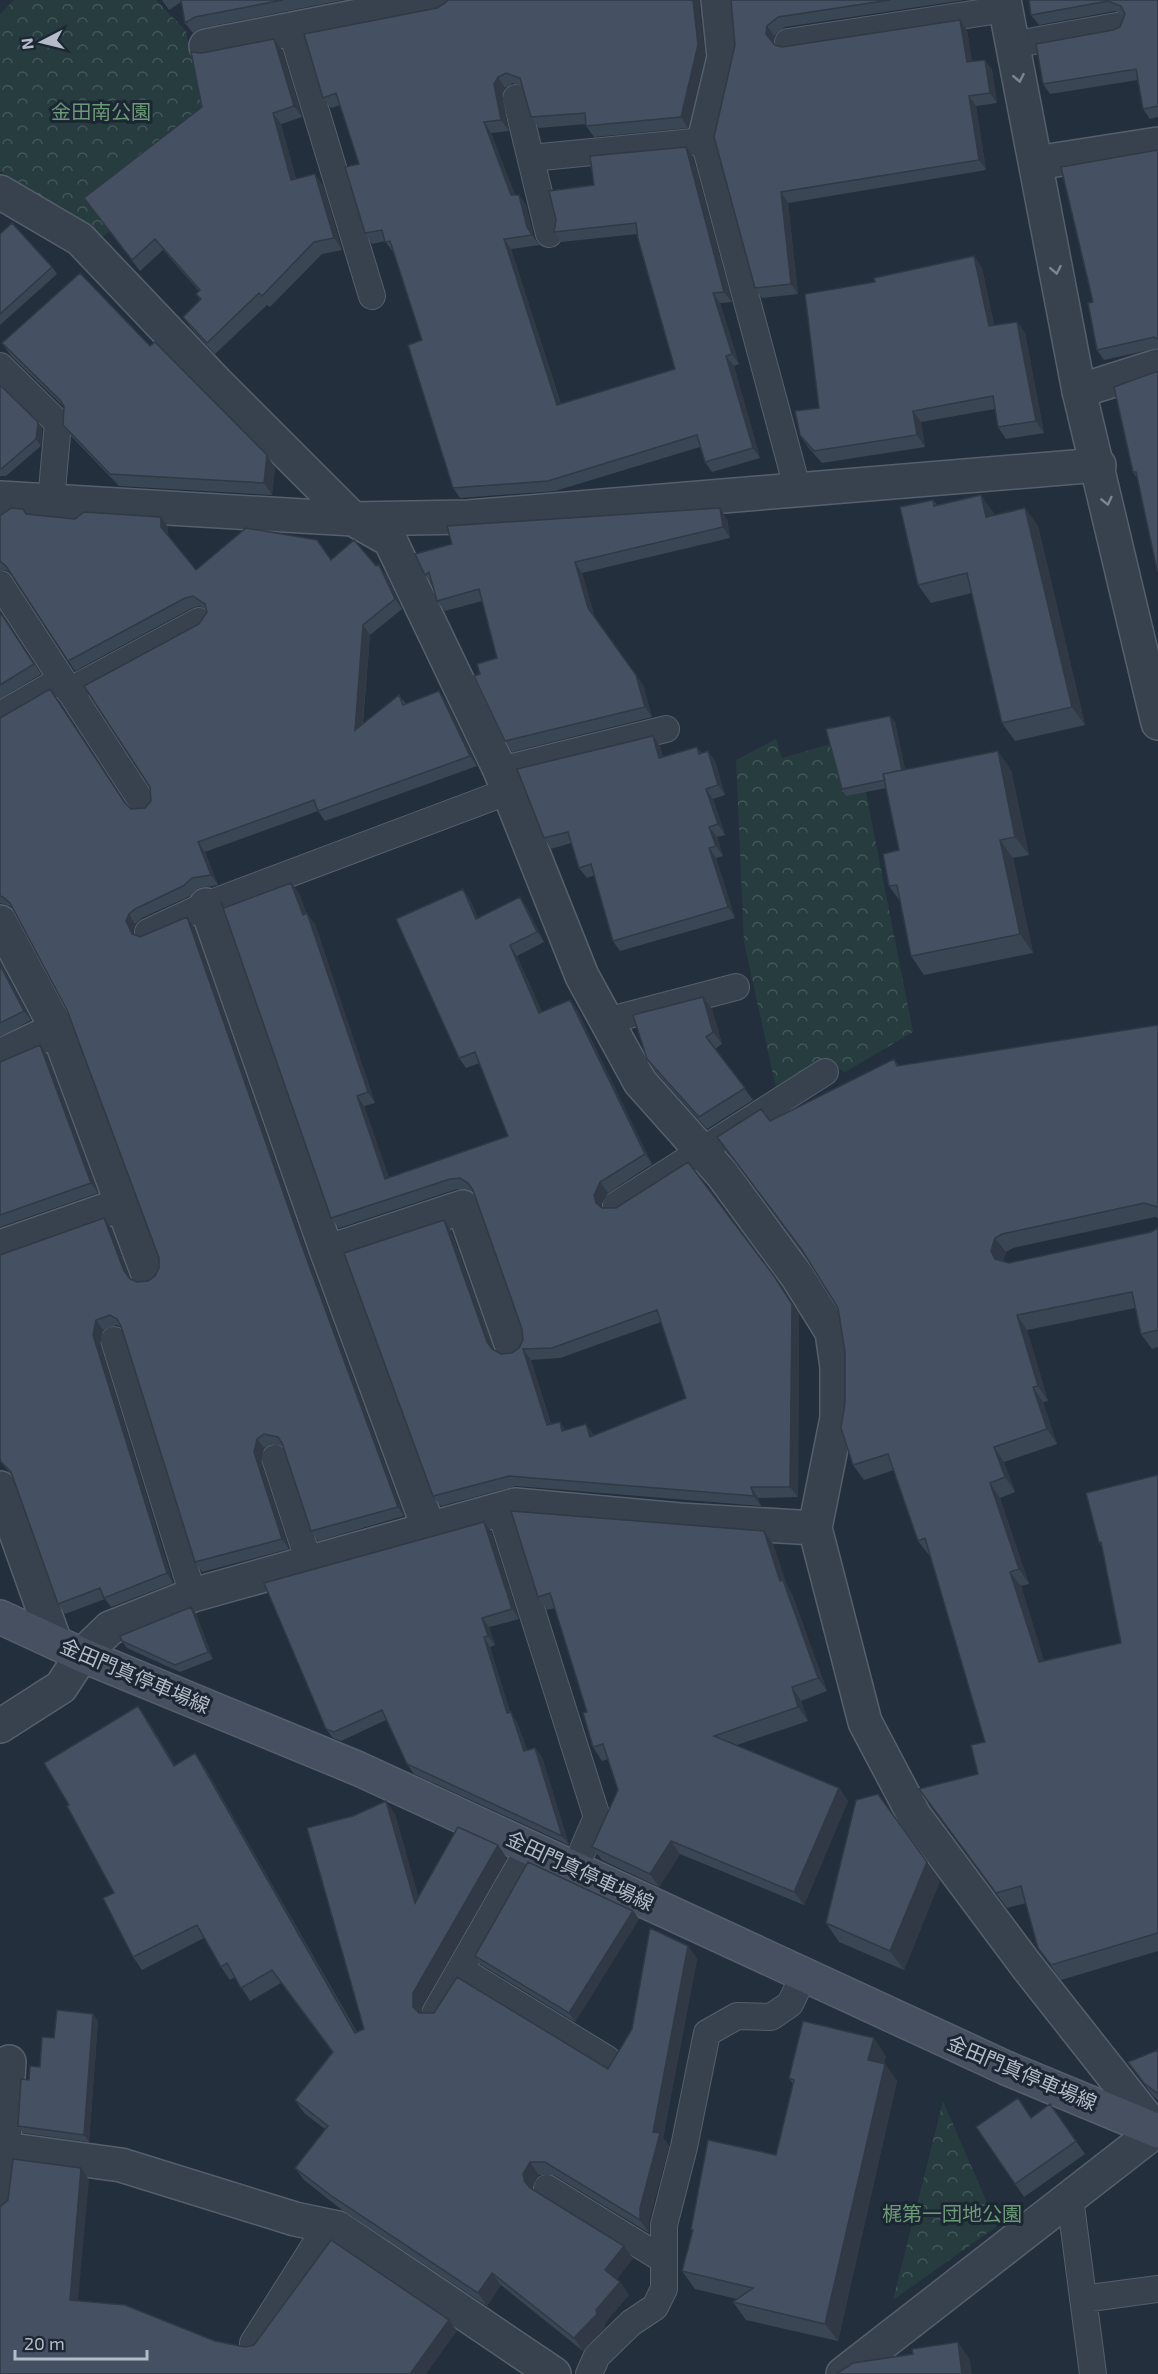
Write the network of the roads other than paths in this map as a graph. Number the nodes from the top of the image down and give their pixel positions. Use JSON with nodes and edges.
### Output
{"nodes":[{"id":1,"x":440,"y":0,"type":"edge"},
{"id":2,"x":718,"y":0,"type":"edge"},
{"id":3,"x":1005,"y":4,"type":"edge"},
{"id":4,"x":1117,"y":26,"type":"edge"},
{"id":5,"x":291,"y":29,"type":"junction"},
{"id":6,"x":788,"y":42,"type":"dead end"},
{"id":7,"x":1012,"y":45,"type":"junction"},
{"id":8,"x":206,"y":46,"type":"dead end"},
{"id":9,"x":516,"y":98,"type":"dead end"},
{"id":10,"x":705,"y":141,"type":"junction"},
{"id":11,"x":1158,"y":144,"type":"edge"},
{"id":12,"x":531,"y":158,"type":"junction"},
{"id":13,"x":1036,"y":163,"type":"junction"},
{"id":14,"x":0,"y":192,"type":"edge"},
{"id":15,"x":549,"y":234,"type":"dead end"},
{"id":16,"x":372,"y":296,"type":"dead end"},
{"id":17,"x":0,"y":366,"type":"edge"},
{"id":18,"x":1158,"y":366,"type":"edge"},
{"id":19,"x":1079,"y":391,"type":"junction"},
{"id":20,"x":1099,"y":465,"type":"junction"},
{"id":21,"x":798,"y":491,"type":"junction"},
{"id":22,"x":0,"y":498,"type":"edge"},
{"id":23,"x":51,"y":501,"type":"junction"},
{"id":24,"x":353,"y":519,"type":"junction"},
{"id":25,"x":0,"y":585,"type":"edge"},
{"id":26,"x":199,"y":621,"type":"edge"},
{"id":27,"x":65,"y":685,"type":"junction"},
{"id":28,"x":0,"y":715,"type":"edge"},
{"id":29,"x":1158,"y":723,"type":"edge"},
{"id":30,"x":666,"y":729,"type":"dead end"},
{"id":31,"x":504,"y":781,"type":"junction"},
{"id":32,"x":144,"y":805,"type":"edge"},
{"id":33,"x":206,"y":905,"type":"junction"},
{"id":34,"x":0,"y":922,"type":"edge"},
{"id":35,"x":148,"y":932,"type":"edge"},
{"id":36,"x":736,"y":987,"type":"dead end"},
{"id":37,"x":606,"y":1021,"type":"junction"},
{"id":38,"x":57,"y":1029,"type":"junction"},
{"id":39,"x":0,"y":1056,"type":"edge"},
{"id":40,"x":825,"y":1072,"type":"dead end"},
{"id":41,"x":702,"y":1151,"type":"junction"},
{"id":42,"x":123,"y":1204,"type":"junction"},
{"id":43,"x":616,"y":1205,"type":"edge"},
{"id":44,"x":0,"y":1247,"type":"edge"},
{"id":45,"x":327,"y":1252,"type":"junction"},
{"id":46,"x":148,"y":1274,"type":"dead end"},
{"id":47,"x":114,"y":1340,"type":"dead end"},
{"id":48,"x":512,"y":1346,"type":"dead end"},
{"id":49,"x":275,"y":1458,"type":"dead end"},
{"id":50,"x":0,"y":1488,"type":"edge"},
{"id":51,"x":500,"y":1510,"type":"junction"},
{"id":52,"x":815,"y":1528,"type":"junction"},
{"id":53,"x":429,"y":1529,"type":"junction"},
{"id":54,"x":309,"y":1562,"type":"junction"},
{"id":55,"x":193,"y":1595,"type":"junction"},
{"id":56,"x":0,"y":1617,"type":"edge"},
{"id":57,"x":69,"y":1648,"type":"junction"},
{"id":58,"x":0,"y":1726,"type":"edge"},
{"id":59,"x":530,"y":1847,"type":"junction"},
{"id":60,"x":575,"y":1868,"type":"junction"},
{"id":61,"x":460,"y":1969,"type":"junction"},
{"id":62,"x":804,"y":1974,"type":"junction"},
{"id":63,"x":435,"y":2013,"type":"edge"},
{"id":64,"x":607,"y":2059,"type":"dead end"},
{"id":65,"x":9,"y":2062,"type":"dead end"},
{"id":66,"x":1157,"y":2130,"type":"edge"},
{"id":67,"x":2,"y":2157,"type":"edge"},
{"id":68,"x":547,"y":2188,"type":"dead end"},
{"id":69,"x":1070,"y":2198,"type":"junction"},
{"id":70,"x":0,"y":2201,"type":"edge"},
{"id":71,"x":327,"y":2226,"type":"junction"},
{"id":72,"x":664,"y":2260,"type":"junction"},
{"id":73,"x":1158,"y":2289,"type":"edge"},
{"id":74,"x":1083,"y":2300,"type":"junction"},
{"id":75,"x":253,"y":2343,"type":"edge"},
{"id":76,"x":554,"y":2374,"type":"edge"},
{"id":77,"x":588,"y":2374,"type":"edge"},
{"id":78,"x":843,"y":2374,"type":"edge"},
{"id":79,"x":1093,"y":2374,"type":"edge"}],
"edges":[{"from":1,"to":5,"type":"street"},
{"from":2,"to":10,"type":"street"},
{"from":3,"to":6,"type":"lane"},
{"from":3,"to":7,"type":"street"},
{"from":4,"to":7,"type":"lane"},
{"from":5,"to":8,"type":"street"},
{"from":5,"to":16,"type":"lane"},
{"from":7,"to":13,"type":"street","one_way":true},
{"from":9,"to":12,"type":"lane"},
{"from":10,"to":12,"type":"lane"},
{"from":10,"to":21,"type":"lane"},
{"from":11,"to":13,"type":"street"},
{"from":12,"to":15,"type":"lane"},
{"from":13,"to":19,"type":"street","one_way":true},
{"from":14,"to":24,"type":"street"},
{"from":17,"to":23,"type":"lane"},
{"from":18,"to":19,"type":"street"},
{"from":19,"to":20,"type":"street"},
{"from":20,"to":21,"type":"street"},
{"from":20,"to":29,"type":"street","one_way":true},
{"from":21,"to":24,"type":"street"},
{"from":22,"to":23,"type":"street"},
{"from":23,"to":24,"type":"street"},
{"from":24,"to":31,"type":"street"},
{"from":25,"to":27,"type":"lane"},
{"from":26,"to":27,"type":"lane"},
{"from":27,"to":28,"type":"lane"},
{"from":27,"to":32,"type":"lane"},
{"from":30,"to":31,"type":"lane"},
{"from":31,"to":33,"type":"lane"},
{"from":31,"to":37,"type":"street"},
{"from":33,"to":35,"type":"lane"},
{"from":33,"to":45,"type":"street"},
{"from":34,"to":38,"type":"street"},
{"from":36,"to":37,"type":"lane"},
{"from":37,"to":41,"type":"street"},
{"from":38,"to":39,"type":"street"},
{"from":38,"to":42,"type":"street"},
{"from":40,"to":41,"type":"lane"},
{"from":41,"to":43,"type":"lane"},
{"from":41,"to":52,"type":"street"},
{"from":42,"to":44,"type":"street"},
{"from":42,"to":46,"type":"street"},
{"from":45,"to":48,"type":"street"},
{"from":45,"to":53,"type":"street"},
{"from":47,"to":55,"type":"lane"},
{"from":49,"to":54,"type":"lane"},
{"from":50,"to":57,"type":"street"},
{"from":51,"to":52,"type":"street"},
{"from":51,"to":53,"type":"street"},
{"from":51,"to":60,"type":"lane"},
{"from":52,"to":66,"type":"street"},
{"from":53,"to":54,"type":"street"},
{"from":54,"to":55,"type":"street"},
{"from":55,"to":57,"type":"street"},
{"from":56,"to":57,"type":"main road","name":"金田門真停車場線"},
{"from":57,"to":58,"type":"street"},
{"from":57,"to":59,"type":"main road","name":"金田門真停車場線"},
{"from":59,"to":60,"type":"main road","name":"金田門真停車場線"},
{"from":59,"to":61,"type":"lane"},
{"from":60,"to":62,"type":"main road","name":"金田門真停車場線"},
{"from":61,"to":63,"type":"lane"},
{"from":61,"to":64,"type":"lane"},
{"from":62,"to":66,"type":"main road","name":"金田門真停車場線"},
{"from":62,"to":72,"type":"lane"},
{"from":65,"to":67,"type":"street"},
{"from":66,"to":69,"type":"street"},
{"from":67,"to":70,"type":"street"},
{"from":67,"to":71,"type":"street"},
{"from":68,"to":72,"type":"lane"},
{"from":69,"to":74,"type":"lane"},
{"from":69,"to":78,"type":"street"},
{"from":71,"to":75,"type":"lane"},
{"from":71,"to":76,"type":"street"},
{"from":72,"to":77,"type":"lane"},
{"from":73,"to":74,"type":"lane"},
{"from":74,"to":79,"type":"lane"}]}
